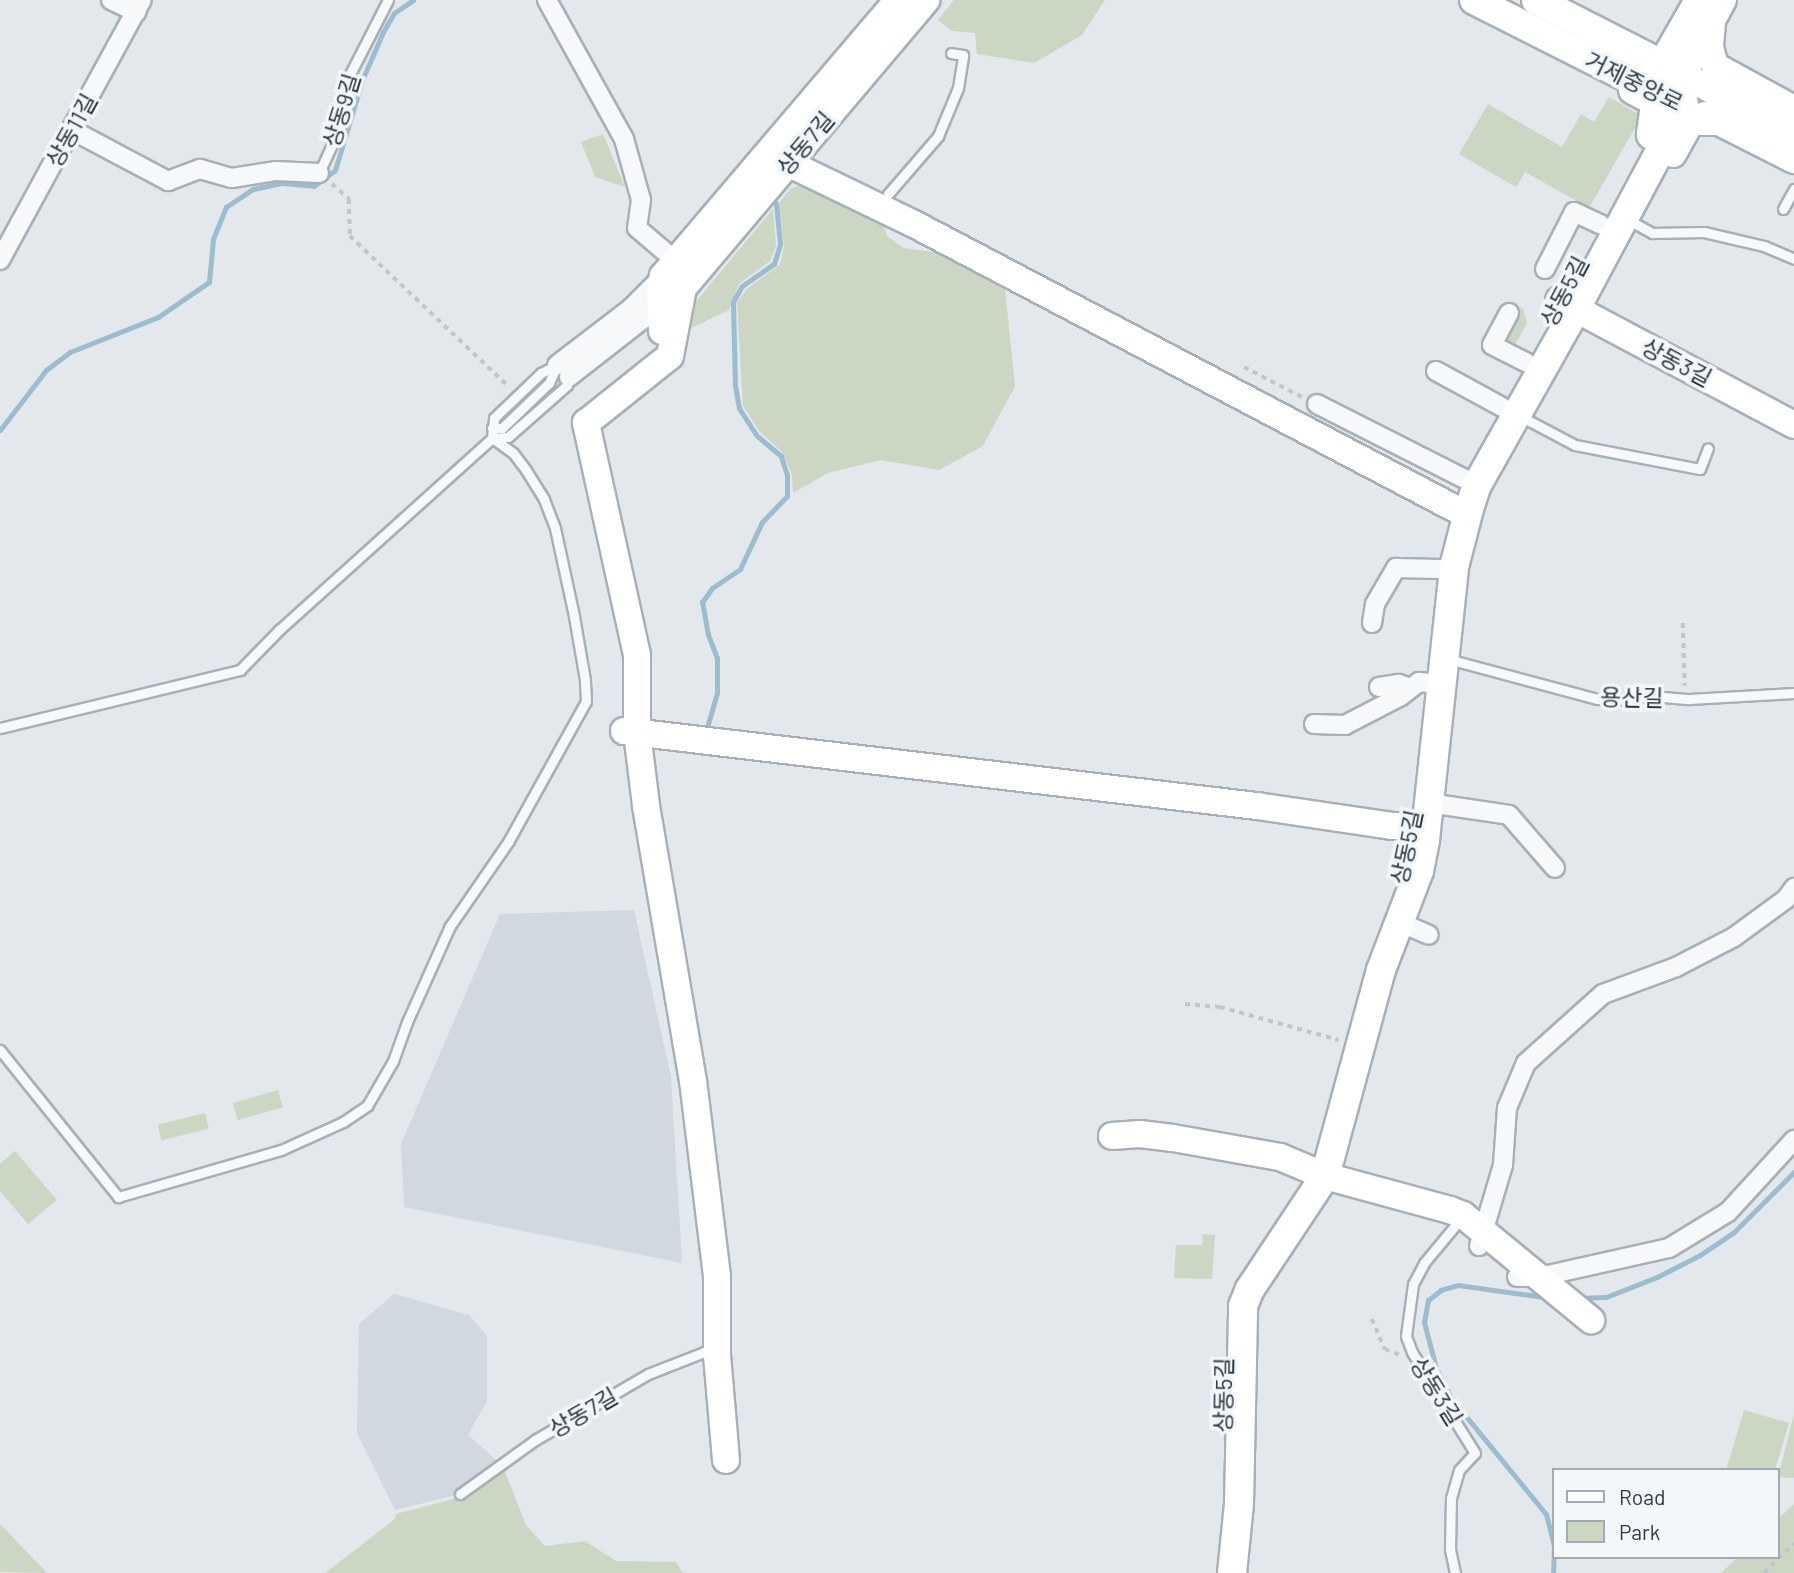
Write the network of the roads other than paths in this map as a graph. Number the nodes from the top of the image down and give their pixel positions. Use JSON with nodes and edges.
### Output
{"nodes":[{"id":1,"x":111,"y":0,"type":"edge"},
{"id":2,"x":388,"y":0,"type":"edge"},
{"id":3,"x":547,"y":0,"type":"edge"},
{"id":4,"x":898,"y":0,"type":"edge"},
{"id":5,"x":926,"y":0,"type":"edge"},
{"id":6,"x":1474,"y":0,"type":"edge"},
{"id":7,"x":1536,"y":0,"type":"edge"},
{"id":8,"x":1712,"y":5,"type":"edge"},
{"id":9,"x":139,"y":6,"type":"edge"},
{"id":10,"x":951,"y":53,"type":"dead end"},
{"id":11,"x":1607,"y":69,"type":"junction"},
{"id":12,"x":1672,"y":69,"type":"junction"},
{"id":13,"x":1675,"y":102,"type":"junction"},
{"id":14,"x":1794,"y":109,"type":"edge"},
{"id":15,"x":1719,"y":122,"type":"junction"},
{"id":16,"x":72,"y":130,"type":"junction"},
{"id":17,"x":1794,"y":133,"type":"edge"},
{"id":18,"x":1659,"y":138,"type":"junction"},
{"id":19,"x":771,"y":152,"type":"junction"},
{"id":20,"x":1794,"y":160,"type":"edge"},
{"id":21,"x":319,"y":173,"type":"joint"},
{"id":22,"x":1794,"y":189,"type":"edge"},
{"id":23,"x":888,"y":194,"type":"junction"},
{"id":24,"x":1783,"y":209,"type":"dead end"},
{"id":25,"x":1634,"y":223,"type":"junction"},
{"id":26,"x":1794,"y":259,"type":"edge"},
{"id":27,"x":0,"y":260,"type":"edge"},
{"id":28,"x":675,"y":274,"type":"junction"},
{"id":29,"x":1570,"y":294,"type":"junction"},
{"id":30,"x":660,"y":307,"type":"junction"},
{"id":31,"x":1509,"y":313,"type":"dead end"},
{"id":32,"x":629,"y":331,"type":"junction"},
{"id":33,"x":660,"y":354,"type":"junction"},
{"id":34,"x":1526,"y":362,"type":"junction"},
{"id":35,"x":563,"y":371,"type":"junction"},
{"id":36,"x":1436,"y":372,"type":"dead end"},
{"id":37,"x":1317,"y":404,"type":"road end"},
{"id":38,"x":1794,"y":408,"type":"edge"},
{"id":39,"x":1509,"y":410,"type":"junction"},
{"id":40,"x":1794,"y":425,"type":"edge"},
{"id":41,"x":492,"y":433,"type":"junction"},
{"id":42,"x":1708,"y":448,"type":"dead end"},
{"id":43,"x":1462,"y":498,"type":"junction"},
{"id":44,"x":1440,"y":569,"type":"junction"},
{"id":45,"x":1372,"y":623,"type":"dead end"},
{"id":46,"x":1429,"y":672,"type":"junction"},
{"id":47,"x":1379,"y":687,"type":"dead end"},
{"id":48,"x":1794,"y":693,"type":"edge"},
{"id":49,"x":1314,"y":724,"type":"dead end"},
{"id":50,"x":0,"y":728,"type":"edge"},
{"id":51,"x":631,"y":739,"type":"junction"},
{"id":52,"x":1421,"y":827,"type":"junction"},
{"id":53,"x":1555,"y":868,"type":"dead end"},
{"id":54,"x":1794,"y":888,"type":"edge"},
{"id":55,"x":1401,"y":923,"type":"junction"},
{"id":56,"x":1429,"y":935,"type":"dead end"},
{"id":57,"x":0,"y":1050,"type":"edge"},
{"id":58,"x":1794,"y":1140,"type":"edge"},
{"id":59,"x":1112,"y":1142,"type":"dead end"},
{"id":60,"x":1315,"y":1178,"type":"junction"},
{"id":61,"x":1459,"y":1222,"type":"junction"},
{"id":62,"x":1482,"y":1240,"type":"junction"},
{"id":63,"x":1556,"y":1300,"type":"joint"},
{"id":64,"x":710,"y":1353,"type":"junction"},
{"id":65,"x":718,"y":1460,"type":"dead end"},
{"id":66,"x":460,"y":1494,"type":"dead end"},
{"id":67,"x":1217,"y":1573,"type":"edge"},
{"id":68,"x":1232,"y":1573,"type":"edge"},
{"id":69,"x":1455,"y":1573,"type":"edge"}],
"edges":[{"from":1,"to":9,"type":"street"},
{"from":2,"to":21,"type":"lane","name":"상동9길"},
{"from":3,"to":28,"type":"street"},
{"from":4,"to":19,"type":"street","name":"상동7길"},
{"from":5,"to":19,"type":"street","name":"상동7길"},
{"from":6,"to":11,"type":"main road","name":"거제중앙로"},
{"from":7,"to":12,"type":"main road","name":"거제중앙로"},
{"from":8,"to":12,"type":"street"},
{"from":8,"to":14,"type":"street"},
{"from":9,"to":16,"type":"street","name":"상동11길"},
{"from":10,"to":23,"type":"lane"},
{"from":11,"to":13,"type":"main road","name":"거제중앙로"},
{"from":11,"to":18,"type":"main road"},
{"from":12,"to":13,"type":"main road"},
{"from":12,"to":17,"type":"street","name":"거제중앙로"},
{"from":13,"to":15,"type":"street","name":"거제중앙로"},
{"from":13,"to":18,"type":"main road"},
{"from":15,"to":20,"type":"street","name":"거제중앙로"},
{"from":15,"to":25,"type":"street"},
{"from":16,"to":21,"type":"street","name":"상동9길"},
{"from":16,"to":27,"type":"street","name":"상동11길"},
{"from":18,"to":29,"type":"main road","name":"상동5길"},
{"from":18,"to":29,"type":"main road","name":"상동5길"},
{"from":19,"to":23,"type":"street"},
{"from":19,"to":28,"type":"street","name":"상동7길"},
{"from":19,"to":43,"type":"street"},
{"from":22,"to":24,"type":"lane"},
{"from":23,"to":43,"type":"street"},
{"from":25,"to":26,"type":"lane"},
{"from":25,"to":29,"type":"street"},
{"from":28,"to":30,"type":"street"},
{"from":28,"to":33,"type":"street","name":"상동7길"},
{"from":28,"to":35,"type":"street","name":"상동7길"},
{"from":29,"to":34,"type":"main road","name":"상동5길"},
{"from":29,"to":38,"type":"street","name":"상동3길"},
{"from":29,"to":39,"type":"main road","name":"상동5길"},
{"from":29,"to":40,"type":"street","name":"상동3길"},
{"from":30,"to":32,"type":"street"},
{"from":30,"to":33,"type":"street"},
{"from":31,"to":34,"type":"street"},
{"from":32,"to":33,"type":"street"},
{"from":32,"to":35,"type":"street"},
{"from":33,"to":51,"type":"street"},
{"from":34,"to":39,"type":"main road","name":"상동5길"},
{"from":35,"to":41,"type":"lane"},
{"from":35,"to":41,"type":"lane"},
{"from":36,"to":39,"type":"street"},
{"from":37,"to":43,"type":"street"},
{"from":39,"to":42,"type":"lane"},
{"from":39,"to":43,"type":"main road","name":"상동5길"},
{"from":41,"to":50,"type":"lane"},
{"from":41,"to":57,"type":"lane"},
{"from":43,"to":44,"type":"main road","name":"상동5길"},
{"from":43,"to":46,"type":"main road","name":"상동5길"},
{"from":44,"to":45,"type":"street"},
{"from":44,"to":46,"type":"main road","name":"상동5길"},
{"from":46,"to":47,"type":"street"},
{"from":46,"to":48,"type":"lane","name":"용산길"},
{"from":46,"to":49,"type":"street"},
{"from":46,"to":52,"type":"main road","name":"상동5길"},
{"from":51,"to":52,"type":"street"},
{"from":51,"to":64,"type":"street"},
{"from":52,"to":53,"type":"street"},
{"from":52,"to":55,"type":"main road","name":"상동5길"},
{"from":52,"to":60,"type":"main road","name":"상동5길"},
{"from":54,"to":62,"type":"street"},
{"from":55,"to":56,"type":"street"},
{"from":55,"to":60,"type":"main road","name":"상동5길"},
{"from":58,"to":63,"type":"street"},
{"from":59,"to":60,"type":"street"},
{"from":60,"to":61,"type":"street"},
{"from":60,"to":67,"type":"main road","name":"상동5길"},
{"from":60,"to":68,"type":"main road","name":"상동5길"},
{"from":61,"to":62,"type":"street"},
{"from":61,"to":69,"type":"lane","name":"상동3길"},
{"from":62,"to":63,"type":"street"},
{"from":64,"to":65,"type":"street"},
{"from":64,"to":66,"type":"lane","name":"상동7길"}]}
